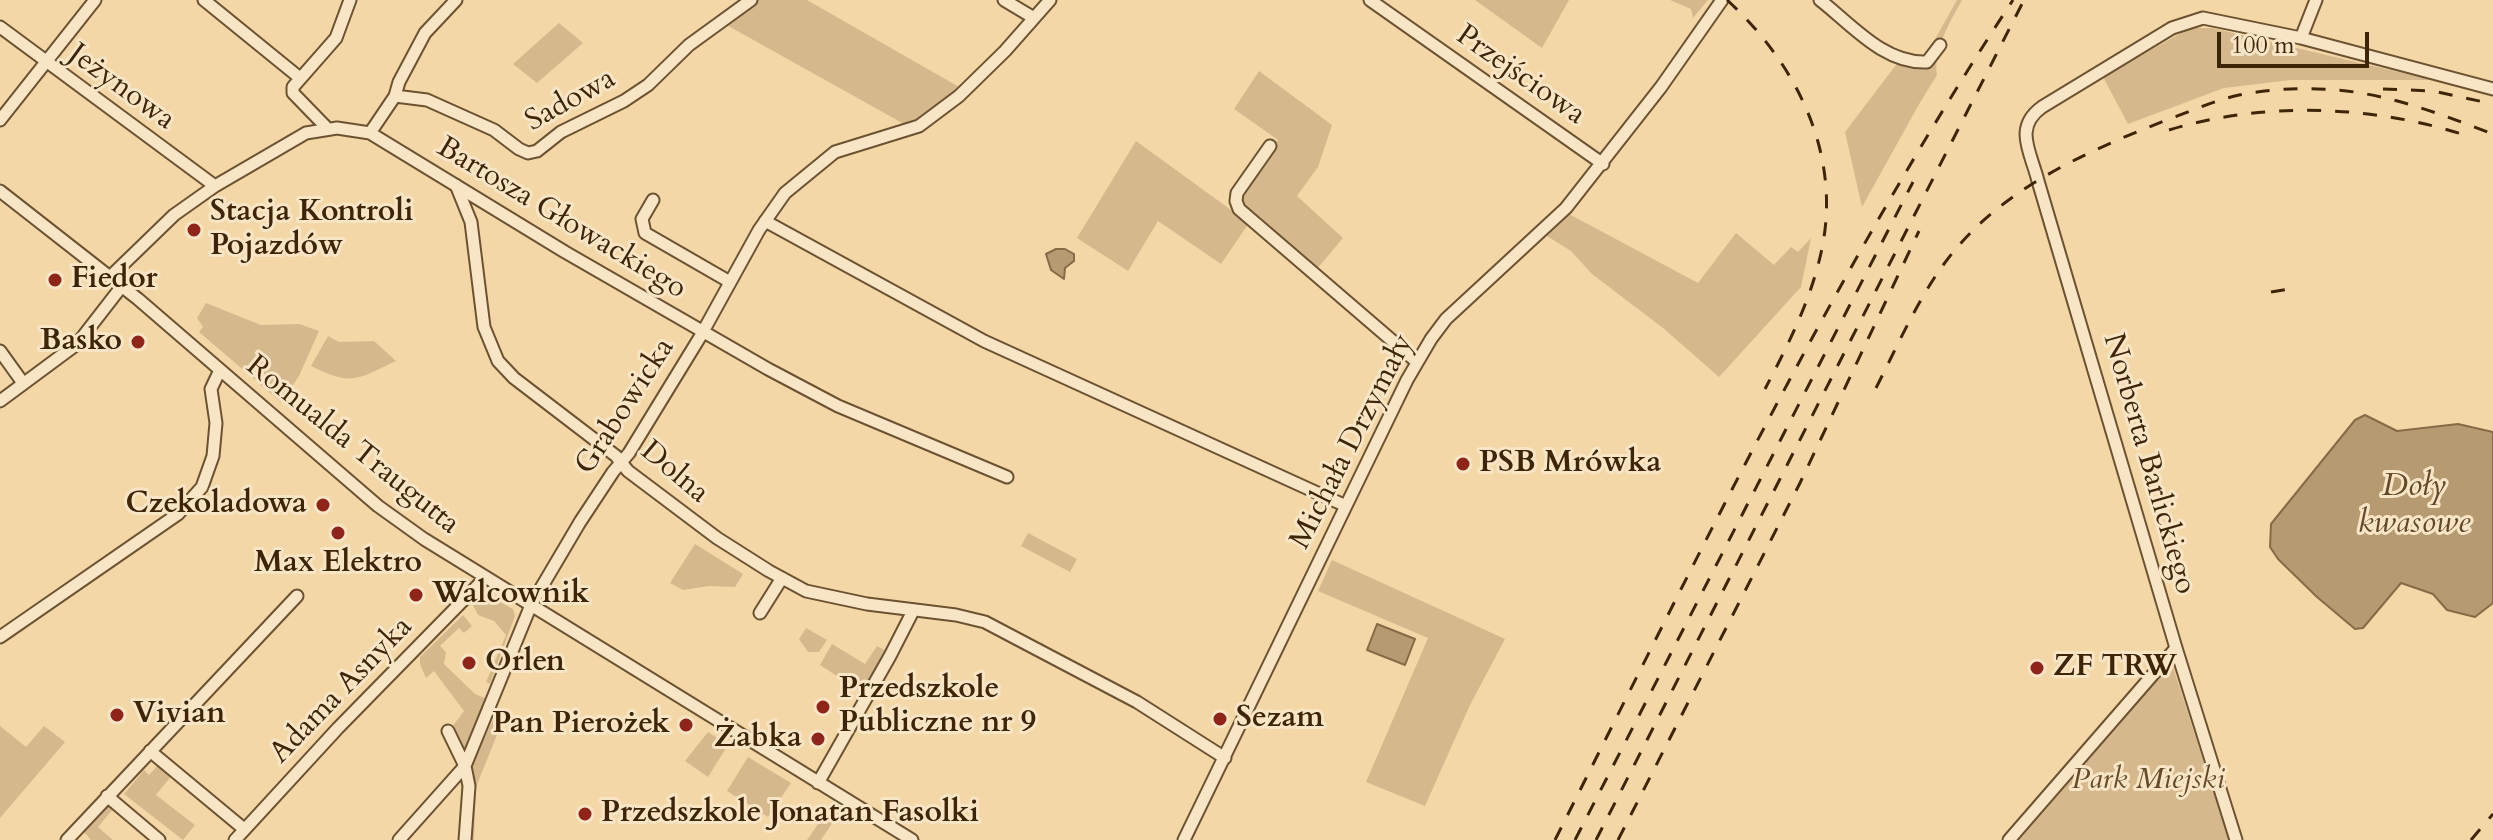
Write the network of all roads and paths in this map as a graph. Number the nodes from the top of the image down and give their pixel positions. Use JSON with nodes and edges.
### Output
{"nodes":[{"id":1,"x":95,"y":0,"type":"edge"},
{"id":2,"x":204,"y":0,"type":"edge"},
{"id":3,"x":350,"y":0,"type":"edge"},
{"id":4,"x":456,"y":0,"type":"edge"},
{"id":5,"x":751,"y":0,"type":"edge"},
{"id":6,"x":1004,"y":0,"type":"edge"},
{"id":7,"x":1050,"y":0,"type":"edge"},
{"id":8,"x":1370,"y":0,"type":"edge"},
{"id":9,"x":1722,"y":0,"type":"edge"},
{"id":10,"x":1820,"y":0,"type":"edge"},
{"id":11,"x":2316,"y":0,"type":"edge"},
{"id":12,"x":1034,"y":18,"type":"junction"},
{"id":13,"x":0,"y":27,"type":"edge"},
{"id":14,"x":2301,"y":38,"type":"junction"},
{"id":15,"x":1940,"y":45,"type":"dead end"},
{"id":16,"x":45,"y":62,"type":"junction"},
{"id":17,"x":300,"y":78,"type":"junction"},
{"id":18,"x":2493,"y":89,"type":"edge"},
{"id":19,"x":395,"y":96,"type":"junction"},
{"id":20,"x":0,"y":120,"type":"edge"},
{"id":21,"x":328,"y":129,"type":"junction"},
{"id":22,"x":370,"y":133,"type":"junction"},
{"id":23,"x":1270,"y":146,"type":"dead end"},
{"id":24,"x":1603,"y":164,"type":"junction"},
{"id":25,"x":456,"y":184,"type":"junction"},
{"id":26,"x":215,"y":186,"type":"junction"},
{"id":27,"x":0,"y":191,"type":"edge"},
{"id":28,"x":653,"y":200,"type":"dead end"},
{"id":29,"x":765,"y":221,"type":"junction"},
{"id":30,"x":110,"y":277,"type":"junction"},
{"id":31,"x":730,"y":282,"type":"junction"},
{"id":32,"x":122,"y":286,"type":"junction"},
{"id":33,"x":703,"y":331,"type":"junction"},
{"id":34,"x":0,"y":351,"type":"edge"},
{"id":35,"x":1417,"y":362,"type":"junction"},
{"id":36,"x":220,"y":370,"type":"junction"},
{"id":37,"x":23,"y":383,"type":"junction"},
{"id":38,"x":0,"y":401,"type":"edge"},
{"id":39,"x":621,"y":463,"type":"junction"},
{"id":40,"x":1007,"y":477,"type":"dead end"},
{"id":41,"x":1346,"y":506,"type":"junction"},
{"id":42,"x":486,"y":577,"type":"junction"},
{"id":43,"x":782,"y":578,"type":"junction"},
{"id":44,"x":297,"y":596,"type":"dead end"},
{"id":45,"x":531,"y":605,"type":"junction"},
{"id":46,"x":913,"y":611,"type":"junction"},
{"id":47,"x":760,"y":613,"type":"dead end"},
{"id":48,"x":0,"y":637,"type":"edge"},
{"id":49,"x":2176,"y":648,"type":"junction"},
{"id":50,"x":448,"y":731,"type":"dead end"},
{"id":51,"x":150,"y":751,"type":"junction"},
{"id":52,"x":1225,"y":758,"type":"junction"},
{"id":53,"x":465,"y":766,"type":"junction"},
{"id":54,"x":818,"y":783,"type":"junction"},
{"id":55,"x":107,"y":796,"type":"junction"},
{"id":56,"x":244,"y":829,"type":"junction"},
{"id":57,"x":904,"y":838,"type":"edge"},
{"id":58,"x":67,"y":840,"type":"edge"},
{"id":59,"x":159,"y":840,"type":"edge"},
{"id":60,"x":235,"y":840,"type":"edge"},
{"id":61,"x":399,"y":840,"type":"edge"},
{"id":62,"x":465,"y":840,"type":"edge"},
{"id":63,"x":1184,"y":840,"type":"edge"},
{"id":64,"x":2009,"y":840,"type":"edge"},
{"id":65,"x":2236,"y":840,"type":"edge"}],
"edges":[{"from":1,"to":16,"type":"street"},
{"from":2,"to":17,"type":"street"},
{"from":3,"to":17,"type":"street"},
{"from":4,"to":19,"type":"street"},
{"from":5,"to":19,"type":"street","name":"Sadowa"},
{"from":6,"to":12,"type":"street"},
{"from":7,"to":12,"type":"street","name":"Grabowicka"},
{"from":8,"to":24,"type":"street","name":"Przejściowa"},
{"from":9,"to":24,"type":"street","name":"Michała Drzymały"},
{"from":10,"to":15,"type":"street"},
{"from":11,"to":14,"type":"street"},
{"from":12,"to":29,"type":"street","name":"Grabowicka"},
{"from":13,"to":16,"type":"street","name":"Jeżynowa"},
{"from":14,"to":18,"type":"street"},
{"from":14,"to":49,"type":"street","name":"Norberta Barlickiego"},
{"from":16,"to":20,"type":"street"},
{"from":16,"to":26,"type":"street","name":"Jeżynowa"},
{"from":17,"to":21,"type":"street"},
{"from":19,"to":22,"type":"street"},
{"from":21,"to":22,"type":"street","name":"Bartosza Głowackiego"},
{"from":21,"to":26,"type":"street","name":"Bartosza Głowackiego"},
{"from":22,"to":25,"type":"street","name":"Bartosza Głowackiego"},
{"from":23,"to":35,"type":"street"},
{"from":24,"to":35,"type":"street","name":"Michała Drzymały"},
{"from":25,"to":33,"type":"street","name":"Bartosza Głowackiego"},
{"from":25,"to":39,"type":"street","name":"Dolna"},
{"from":26,"to":30,"type":"street","name":"Bartosza Głowackiego"},
{"from":27,"to":30,"type":"street","name":"Romualda Traugutta"},
{"from":28,"to":31,"type":"street"},
{"from":29,"to":31,"type":"street","name":"Grabowicka"},
{"from":29,"to":41,"type":"street"},
{"from":30,"to":32,"type":"street","name":"Romualda Traugutta"},
{"from":31,"to":33,"type":"street","name":"Grabowicka"},
{"from":32,"to":36,"type":"street","name":"Romualda Traugutta"},
{"from":32,"to":37,"type":"street"},
{"from":33,"to":39,"type":"street","name":"Grabowicka"},
{"from":33,"to":40,"type":"street","name":"Bartosza Głowackiego"},
{"from":34,"to":37,"type":"street"},
{"from":35,"to":41,"type":"street","name":"Michała Drzymały"},
{"from":36,"to":42,"type":"street","name":"Romualda Traugutta"},
{"from":36,"to":48,"type":"street"},
{"from":37,"to":38,"type":"street"},
{"from":39,"to":43,"type":"street","name":"Dolna"},
{"from":39,"to":45,"type":"street","name":"Grabowicka"},
{"from":41,"to":52,"type":"street","name":"Michała Drzymały"},
{"from":42,"to":45,"type":"street","name":"Romualda Traugutta"},
{"from":42,"to":56,"type":"street","name":"Adama Asnyka"},
{"from":43,"to":46,"type":"street","name":"Dolna"},
{"from":43,"to":47,"type":"street"},
{"from":44,"to":51,"type":"street"},
{"from":45,"to":53,"type":"street","name":"Grabowicka"},
{"from":45,"to":54,"type":"street","name":"Romualda Traugutta"},
{"from":46,"to":52,"type":"street","name":"Dolna"},
{"from":46,"to":54,"type":"street"},
{"from":49,"to":64,"type":"street"},
{"from":49,"to":65,"type":"street","name":"Norberta Barlickiego"},
{"from":50,"to":53,"type":"street"},
{"from":51,"to":55,"type":"street"},
{"from":51,"to":56,"type":"street"},
{"from":52,"to":63,"type":"street","name":"Michała Drzymały"},
{"from":53,"to":61,"type":"street"},
{"from":53,"to":62,"type":"street"},
{"from":54,"to":57,"type":"street","name":"Romualda Traugutta"},
{"from":55,"to":58,"type":"street"},
{"from":55,"to":59,"type":"street"},
{"from":56,"to":60,"type":"street","name":"Adama Asnyka"}]}
